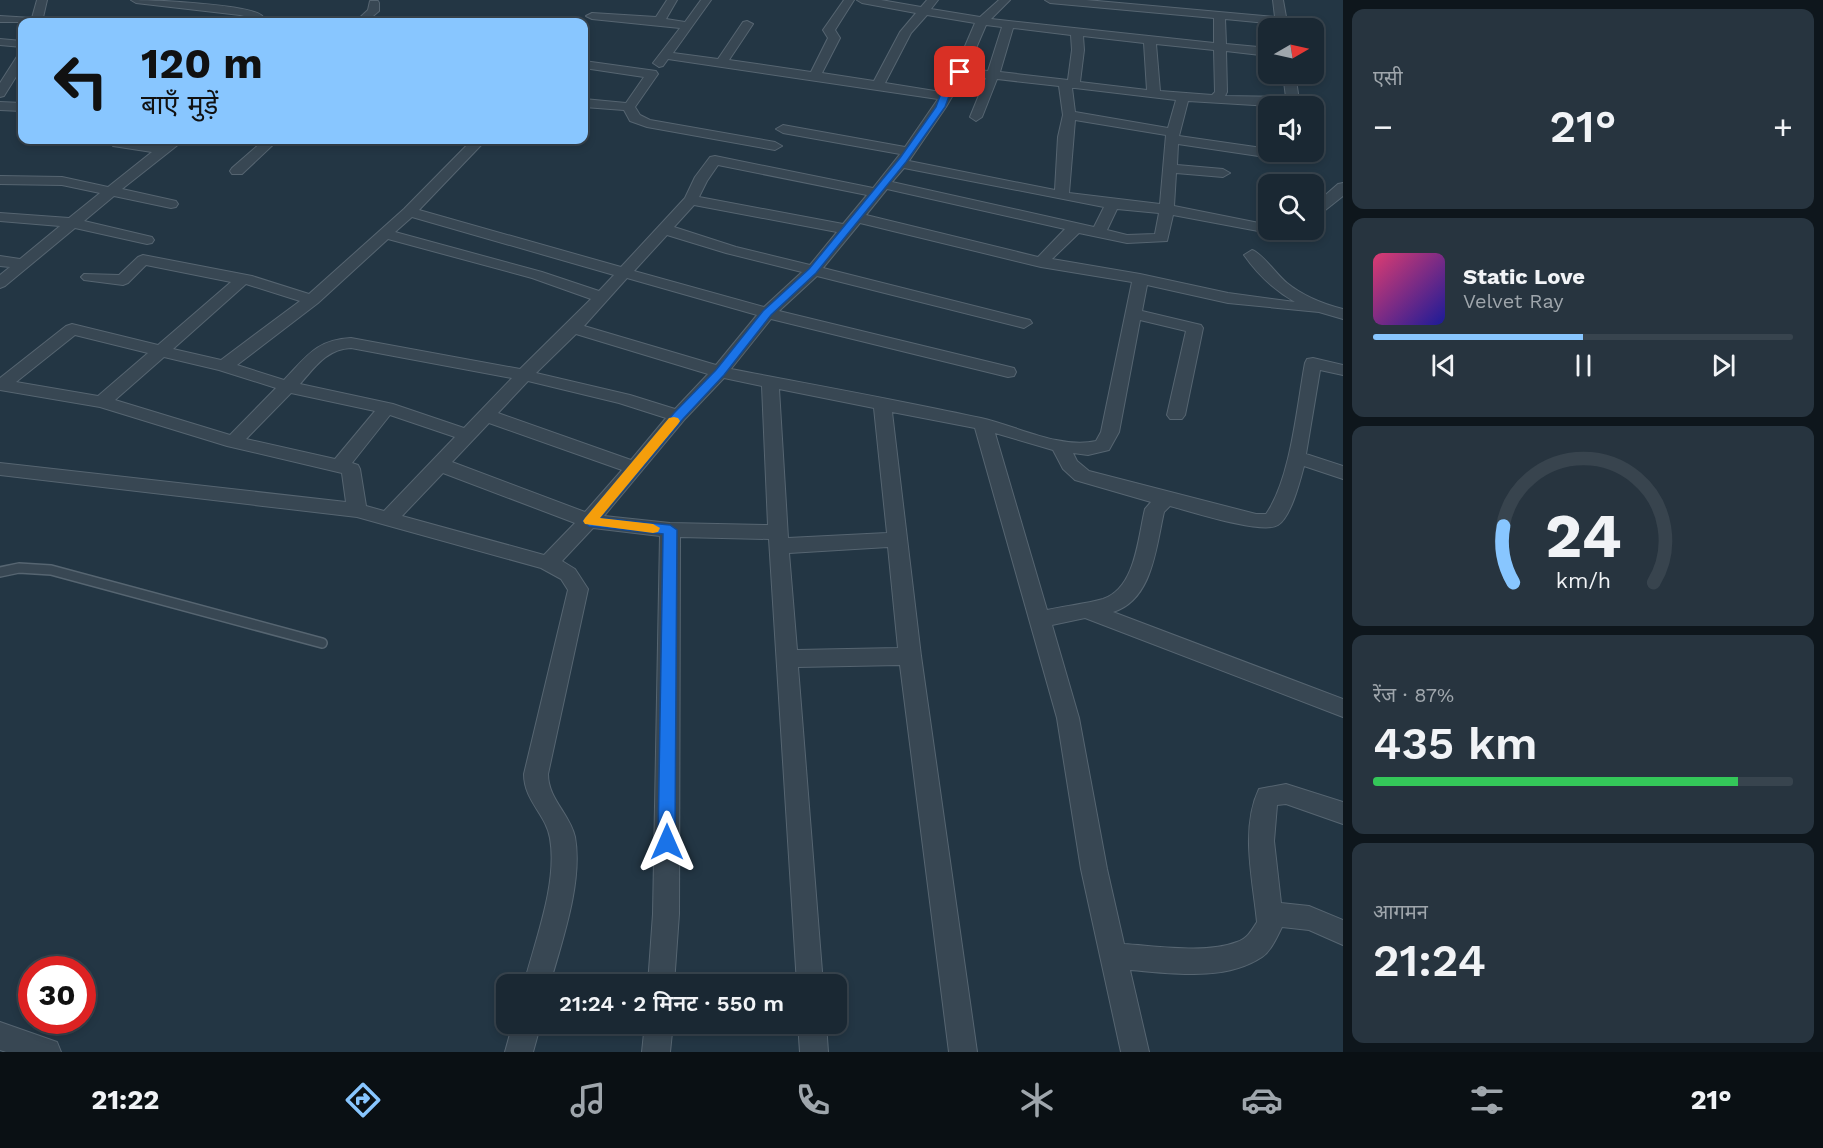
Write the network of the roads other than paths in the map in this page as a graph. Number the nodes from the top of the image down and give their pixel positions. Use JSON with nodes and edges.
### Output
{"nodes":[{"id":1,"x":42,"y":0,"type":"edge"},
{"id":2,"x":136,"y":0,"type":"edge"},
{"id":3,"x":672,"y":0,"type":"edge"},
{"id":4,"x":706,"y":0,"type":"edge"},
{"id":5,"x":849,"y":0,"type":"edge"},
{"id":6,"x":862,"y":0,"type":"edge"},
{"id":7,"x":933,"y":0,"type":"edge"},
{"id":8,"x":1005,"y":0,"type":"edge"},
{"id":9,"x":1050,"y":0,"type":"edge"},
{"id":10,"x":1272,"y":0,"type":"edge"},
{"id":11,"x":1278,"y":0,"type":"edge"},
{"id":12,"x":374,"y":3,"type":"dead end"},
{"id":13,"x":924,"y":12,"type":"junction"},
{"id":14,"x":1219,"y":14,"type":"junction"},
{"id":15,"x":1104,"y":16,"type":"dead end"},
{"id":16,"x":38,"y":18,"type":"edge"},
{"id":17,"x":258,"y":18,"type":"edge"},
{"id":18,"x":365,"y":18,"type":"edge"},
{"id":19,"x":1281,"y":18,"type":"edge"},
{"id":20,"x":0,"y":19,"type":"edge"},
{"id":21,"x":18,"y":20,"type":"edge"},
{"id":22,"x":659,"y":21,"type":"junction"},
{"id":23,"x":982,"y":21,"type":"junction"},
{"id":24,"x":1258,"y":21,"type":"edge"},
{"id":25,"x":588,"y":22,"type":"edge"},
{"id":26,"x":747,"y":24,"type":"dead end"},
{"id":27,"x":1009,"y":24,"type":"junction"},
{"id":28,"x":688,"y":26,"type":"junction"},
{"id":29,"x":1221,"y":27,"type":"junction"},
{"id":30,"x":1077,"y":31,"type":"junction"},
{"id":31,"x":1258,"y":31,"type":"edge"},
{"id":32,"x":1150,"y":40,"type":"junction"},
{"id":33,"x":0,"y":42,"type":"edge"},
{"id":34,"x":18,"y":44,"type":"edge"},
{"id":35,"x":1221,"y":46,"type":"junction"},
{"id":36,"x":1258,"y":51,"type":"edge"},
{"id":37,"x":664,"y":55,"type":"junction"},
{"id":38,"x":721,"y":63,"type":"junction"},
{"id":39,"x":18,"y":65,"type":"edge"},
{"id":40,"x":588,"y":66,"type":"edge"},
{"id":41,"x":960,"y":72,"type":"junction"},
{"id":42,"x":651,"y":74,"type":"junction"},
{"id":43,"x":993,"y":75,"type":"junction"},
{"id":44,"x":815,"y":76,"type":"junction"},
{"id":45,"x":1291,"y":84,"type":"edge"},
{"id":46,"x":878,"y":85,"type":"junction"},
{"id":47,"x":1069,"y":85,"type":"junction"},
{"id":48,"x":18,"y":89,"type":"edge"},
{"id":49,"x":2,"y":91,"type":"edge"},
{"id":50,"x":1154,"y":93,"type":"junction"},
{"id":51,"x":945,"y":96,"type":"junction"},
{"id":52,"x":1183,"y":97,"type":"junction"},
{"id":53,"x":1216,"y":98,"type":"junction"},
{"id":54,"x":588,"y":103,"type":"edge"},
{"id":55,"x":0,"y":106,"type":"edge"},
{"id":56,"x":18,"y":107,"type":"edge"},
{"id":57,"x":629,"y":107,"type":"junction"},
{"id":58,"x":1069,"y":115,"type":"junction"},
{"id":59,"x":976,"y":117,"type":"dead end"},
{"id":60,"x":783,"y":129,"type":"dead end"},
{"id":61,"x":1174,"y":136,"type":"junction"},
{"id":62,"x":125,"y":144,"type":"edge"},
{"id":63,"x":172,"y":144,"type":"edge"},
{"id":64,"x":267,"y":144,"type":"edge"},
{"id":65,"x":475,"y":144,"type":"edge"},
{"id":66,"x":775,"y":146,"type":"dead end"},
{"id":67,"x":164,"y":150,"type":"junction"},
{"id":68,"x":1258,"y":150,"type":"edge"},
{"id":69,"x":905,"y":158,"type":"junction"},
{"id":70,"x":1172,"y":170,"type":"junction"},
{"id":71,"x":237,"y":171,"type":"dead end"},
{"id":72,"x":1223,"y":173,"type":"dead end"},
{"id":73,"x":0,"y":180,"type":"edge"},
{"id":74,"x":879,"y":188,"type":"junction"},
{"id":75,"x":1342,"y":189,"type":"edge"},
{"id":76,"x":111,"y":191,"type":"junction"},
{"id":77,"x":1062,"y":196,"type":"junction"},
{"id":78,"x":691,"y":200,"type":"junction"},
{"id":79,"x":171,"y":204,"type":"dead end"},
{"id":80,"x":1112,"y":204,"type":"junction"},
{"id":81,"x":1324,"y":204,"type":"edge"},
{"id":82,"x":1167,"y":209,"type":"junction"},
{"id":83,"x":409,"y":212,"type":"junction"},
{"id":84,"x":0,"y":217,"type":"edge"},
{"id":85,"x":851,"y":223,"type":"junction"},
{"id":86,"x":72,"y":224,"type":"junction"},
{"id":87,"x":1258,"y":227,"type":"edge"},
{"id":88,"x":1076,"y":228,"type":"junction"},
{"id":89,"x":664,"y":229,"type":"junction"},
{"id":90,"x":1099,"y":232,"type":"junction"},
{"id":91,"x":385,"y":234,"type":"junction"},
{"id":92,"x":147,"y":240,"type":"dead end"},
{"id":93,"x":1252,"y":255,"type":"dead end"},
{"id":94,"x":0,"y":261,"type":"edge"},
{"id":95,"x":1041,"y":262,"type":"junction"},
{"id":96,"x":24,"y":264,"type":"junction"},
{"id":97,"x":624,"y":271,"type":"junction"},
{"id":98,"x":813,"y":271,"type":"junction"},
{"id":99,"x":89,"y":277,"type":"dead end"},
{"id":100,"x":243,"y":279,"type":"junction"},
{"id":101,"x":1140,"y":279,"type":"junction"},
{"id":102,"x":0,"y":283,"type":"edge"},
{"id":103,"x":601,"y":297,"type":"junction"},
{"id":104,"x":312,"y":300,"type":"junction"},
{"id":105,"x":1317,"y":308,"type":"junction"},
{"id":106,"x":767,"y":313,"type":"junction"},
{"id":107,"x":1132,"y":313,"type":"junction"},
{"id":108,"x":1343,"y":314,"type":"edge"},
{"id":109,"x":1024,"y":323,"type":"dead end"},
{"id":110,"x":573,"y":328,"type":"junction"},
{"id":111,"x":161,"y":350,"type":"junction"},
{"id":112,"x":224,"y":366,"type":"junction"},
{"id":113,"x":1343,"y":370,"type":"edge"},
{"id":114,"x":720,"y":372,"type":"junction"},
{"id":115,"x":1008,"y":372,"type":"dead end"},
{"id":116,"x":524,"y":375,"type":"junction"},
{"id":117,"x":770,"y":381,"type":"junction"},
{"id":118,"x":1,"y":385,"type":"edge"},
{"id":119,"x":286,"y":387,"type":"junction"},
{"id":120,"x":102,"y":402,"type":"junction"},
{"id":121,"x":882,"y":404,"type":"junction"},
{"id":122,"x":387,"y":408,"type":"junction"},
{"id":123,"x":1176,"y":415,"type":"dead end"},
{"id":124,"x":487,"y":416,"type":"junction"},
{"id":125,"x":678,"y":416,"type":"junction"},
{"id":126,"x":983,"y":424,"type":"junction"},
{"id":127,"x":466,"y":435,"type":"junction"},
{"id":128,"x":233,"y":442,"type":"junction"},
{"id":129,"x":1060,"y":446,"type":"junction"},
{"id":130,"x":1296,"y":457,"type":"junction"},
{"id":131,"x":438,"y":464,"type":"junction"},
{"id":132,"x":339,"y":466,"type":"junction"},
{"id":133,"x":636,"y":468,"type":"junction"},
{"id":134,"x":0,"y":469,"type":"edge"},
{"id":135,"x":1343,"y":473,"type":"edge"},
{"id":136,"x":1166,"y":499,"type":"junction"},
{"id":137,"x":357,"y":510,"type":"junction"},
{"id":138,"x":389,"y":518,"type":"junction"},
{"id":139,"x":589,"y":521,"type":"junction"},
{"id":140,"x":670,"y":530,"type":"junction"},
{"id":141,"x":779,"y":539,"type":"junction"},
{"id":142,"x":896,"y":540,"type":"junction"},
{"id":143,"x":548,"y":563,"type":"junction"},
{"id":144,"x":0,"y":572,"type":"edge"},
{"id":145,"x":1088,"y":611,"type":"junction"},
{"id":146,"x":1038,"y":620,"type":"junction"},
{"id":147,"x":322,"y":643,"type":"dead end"},
{"id":148,"x":910,"y":656,"type":"junction"},
{"id":149,"x":787,"y":659,"type":"junction"},
{"id":150,"x":1343,"y":708,"type":"edge"},
{"id":151,"x":1343,"y":813,"type":"edge"},
{"id":152,"x":1270,"y":924,"type":"junction"},
{"id":153,"x":1343,"y":933,"type":"edge"},
{"id":154,"x":1113,"y":956,"type":"junction"},
{"id":155,"x":540,"y":974,"type":"edge"},
{"id":156,"x":662,"y":974,"type":"edge"},
{"id":157,"x":809,"y":974,"type":"edge"},
{"id":158,"x":523,"y":1034,"type":"edge"},
{"id":159,"x":657,"y":1034,"type":"edge"},
{"id":160,"x":813,"y":1034,"type":"edge"},
{"id":161,"x":0,"y":1036,"type":"edge"},
{"id":162,"x":47,"y":1052,"type":"edge"},
{"id":163,"x":519,"y":1052,"type":"edge"},
{"id":164,"x":656,"y":1052,"type":"edge"},
{"id":165,"x":814,"y":1052,"type":"edge"},
{"id":166,"x":963,"y":1052,"type":"edge"},
{"id":167,"x":1134,"y":1052,"type":"edge"}],
"edges":[{"from":1,"to":16,"type":"street"},
{"from":2,"to":17,"type":"street"},
{"from":3,"to":22,"type":"street"},
{"from":4,"to":28,"type":"street"},
{"from":5,"to":44,"type":"street"},
{"from":6,"to":13,"type":"street"},
{"from":7,"to":13,"type":"street"},
{"from":8,"to":23,"type":"street"},
{"from":9,"to":14,"type":"street"},
{"from":10,"to":11,"type":"street"},
{"from":11,"to":19,"type":"street"},
{"from":12,"to":18,"type":"street"},
{"from":13,"to":23,"type":"street"},
{"from":13,"to":46,"type":"street"},
{"from":14,"to":24,"type":"street"},
{"from":14,"to":29,"type":"street"},
{"from":15,"to":29,"type":"street"},
{"from":20,"to":21,"type":"street"},
{"from":22,"to":25,"type":"street"},
{"from":22,"to":28,"type":"street"},
{"from":23,"to":27,"type":"street"},
{"from":23,"to":41,"type":"street"},
{"from":26,"to":38,"type":"street"},
{"from":27,"to":30,"type":"street"},
{"from":27,"to":43,"type":"street"},
{"from":28,"to":37,"type":"street"},
{"from":29,"to":31,"type":"street"},
{"from":29,"to":35,"type":"street"},
{"from":30,"to":32,"type":"street"},
{"from":30,"to":47,"type":"street"},
{"from":32,"to":35,"type":"street"},
{"from":32,"to":50,"type":"street"},
{"from":33,"to":34,"type":"street"},
{"from":35,"to":36,"type":"street"},
{"from":35,"to":53,"type":"street"},
{"from":37,"to":38,"type":"street"},
{"from":37,"to":42,"type":"street"},
{"from":38,"to":44,"type":"street"},
{"from":39,"to":49,"type":"street"},
{"from":40,"to":42,"type":"street"},
{"from":41,"to":43,"type":"street"},
{"from":41,"to":51,"type":"street"},
{"from":42,"to":57,"type":"street"},
{"from":43,"to":47,"type":"street"},
{"from":43,"to":59,"type":"street"},
{"from":44,"to":46,"type":"street"},
{"from":45,"to":53,"type":"street"},
{"from":46,"to":51,"type":"street"},
{"from":47,"to":50,"type":"street"},
{"from":47,"to":58,"type":"street"},
{"from":48,"to":49,"type":"street"},
{"from":50,"to":52,"type":"street"},
{"from":51,"to":69,"type":"street"},
{"from":52,"to":53,"type":"street"},
{"from":52,"to":61,"type":"street"},
{"from":54,"to":57,"type":"street"},
{"from":55,"to":56,"type":"street"},
{"from":57,"to":66,"type":"street"},
{"from":58,"to":61,"type":"street"},
{"from":58,"to":77,"type":"street"},
{"from":60,"to":69,"type":"street"},
{"from":61,"to":68,"type":"street"},
{"from":61,"to":70,"type":"street"},
{"from":62,"to":67,"type":"street"},
{"from":63,"to":67,"type":"street"},
{"from":64,"to":71,"type":"street"},
{"from":65,"to":83,"type":"street"},
{"from":67,"to":76,"type":"street"},
{"from":69,"to":74,"type":"street"},
{"from":69,"to":77,"type":"street"},
{"from":70,"to":72,"type":"street"},
{"from":70,"to":82,"type":"street"},
{"from":73,"to":76,"type":"street"},
{"from":74,"to":78,"type":"street"},
{"from":74,"to":85,"type":"street"},
{"from":74,"to":88,"type":"street"},
{"from":75,"to":81,"type":"street"},
{"from":76,"to":79,"type":"street"},
{"from":76,"to":86,"type":"street"},
{"from":77,"to":80,"type":"street"},
{"from":78,"to":85,"type":"street"},
{"from":78,"to":89,"type":"street"},
{"from":80,"to":82,"type":"street"},
{"from":80,"to":90,"type":"street"},
{"from":82,"to":87,"type":"street"},
{"from":82,"to":90,"type":"street"},
{"from":83,"to":91,"type":"street"},
{"from":83,"to":97,"type":"street"},
{"from":84,"to":86,"type":"street"},
{"from":85,"to":95,"type":"street"},
{"from":85,"to":98,"type":"street"},
{"from":86,"to":92,"type":"street"},
{"from":86,"to":96,"type":"street"},
{"from":88,"to":90,"type":"street"},
{"from":88,"to":95,"type":"street"},
{"from":89,"to":97,"type":"street"},
{"from":89,"to":98,"type":"street"},
{"from":91,"to":103,"type":"street"},
{"from":91,"to":104,"type":"street"},
{"from":93,"to":105,"type":"street"},
{"from":94,"to":96,"type":"street"},
{"from":95,"to":101,"type":"street"},
{"from":96,"to":102,"type":"street"},
{"from":97,"to":103,"type":"street"},
{"from":97,"to":106,"type":"street"},
{"from":98,"to":106,"type":"street"},
{"from":98,"to":109,"type":"street"},
{"from":99,"to":100,"type":"street"},
{"from":100,"to":104,"type":"street"},
{"from":100,"to":111,"type":"street"},
{"from":101,"to":105,"type":"street"},
{"from":101,"to":107,"type":"street"},
{"from":103,"to":110,"type":"street"},
{"from":104,"to":112,"type":"street"},
{"from":105,"to":108,"type":"street"},
{"from":106,"to":114,"type":"street"},
{"from":106,"to":115,"type":"street"},
{"from":107,"to":123,"type":"street"},
{"from":107,"to":129,"type":"street"},
{"from":110,"to":114,"type":"street"},
{"from":110,"to":116,"type":"street"},
{"from":111,"to":112,"type":"street"},
{"from":111,"to":118,"type":"street"},
{"from":111,"to":120,"type":"street"},
{"from":112,"to":119,"type":"street"},
{"from":113,"to":130,"type":"street"},
{"from":114,"to":117,"type":"street"},
{"from":114,"to":125,"type":"street"},
{"from":116,"to":119,"type":"street"},
{"from":116,"to":124,"type":"street"},
{"from":116,"to":125,"type":"street"},
{"from":117,"to":121,"type":"street"},
{"from":117,"to":141,"type":"street"},
{"from":118,"to":120,"type":"street"},
{"from":119,"to":122,"type":"street"},
{"from":119,"to":128,"type":"street"},
{"from":120,"to":128,"type":"street"},
{"from":121,"to":126,"type":"street"},
{"from":121,"to":142,"type":"street"},
{"from":122,"to":127,"type":"street"},
{"from":122,"to":132,"type":"street"},
{"from":124,"to":127,"type":"street"},
{"from":124,"to":133,"type":"street"},
{"from":125,"to":133,"type":"street"},
{"from":126,"to":129,"type":"street"},
{"from":126,"to":146,"type":"street"},
{"from":127,"to":131,"type":"street"},
{"from":128,"to":132,"type":"street"},
{"from":129,"to":136,"type":"street"},
{"from":130,"to":135,"type":"street"},
{"from":130,"to":136,"type":"street"},
{"from":131,"to":138,"type":"street"},
{"from":131,"to":139,"type":"street"},
{"from":132,"to":137,"type":"street"},
{"from":133,"to":139,"type":"street"},
{"from":134,"to":137,"type":"street"},
{"from":136,"to":145,"type":"street"},
{"from":137,"to":138,"type":"street"},
{"from":138,"to":143,"type":"street"},
{"from":139,"to":140,"type":"street"},
{"from":139,"to":143,"type":"street"},
{"from":140,"to":141,"type":"street"},
{"from":140,"to":156,"type":"street"},
{"from":141,"to":142,"type":"street"},
{"from":141,"to":149,"type":"street"},
{"from":142,"to":148,"type":"street"},
{"from":143,"to":155,"type":"street"},
{"from":144,"to":147,"type":"lane"},
{"from":145,"to":146,"type":"street"},
{"from":145,"to":150,"type":"street"},
{"from":146,"to":154,"type":"street"},
{"from":148,"to":149,"type":"street"},
{"from":148,"to":166,"type":"street"},
{"from":149,"to":157,"type":"street"},
{"from":151,"to":152,"type":"street"},
{"from":152,"to":153,"type":"street"},
{"from":152,"to":154,"type":"street"},
{"from":154,"to":167,"type":"street"},
{"from":158,"to":163,"type":"street"},
{"from":159,"to":164,"type":"street"},
{"from":160,"to":165,"type":"street"},
{"from":161,"to":162,"type":"street"}]}
